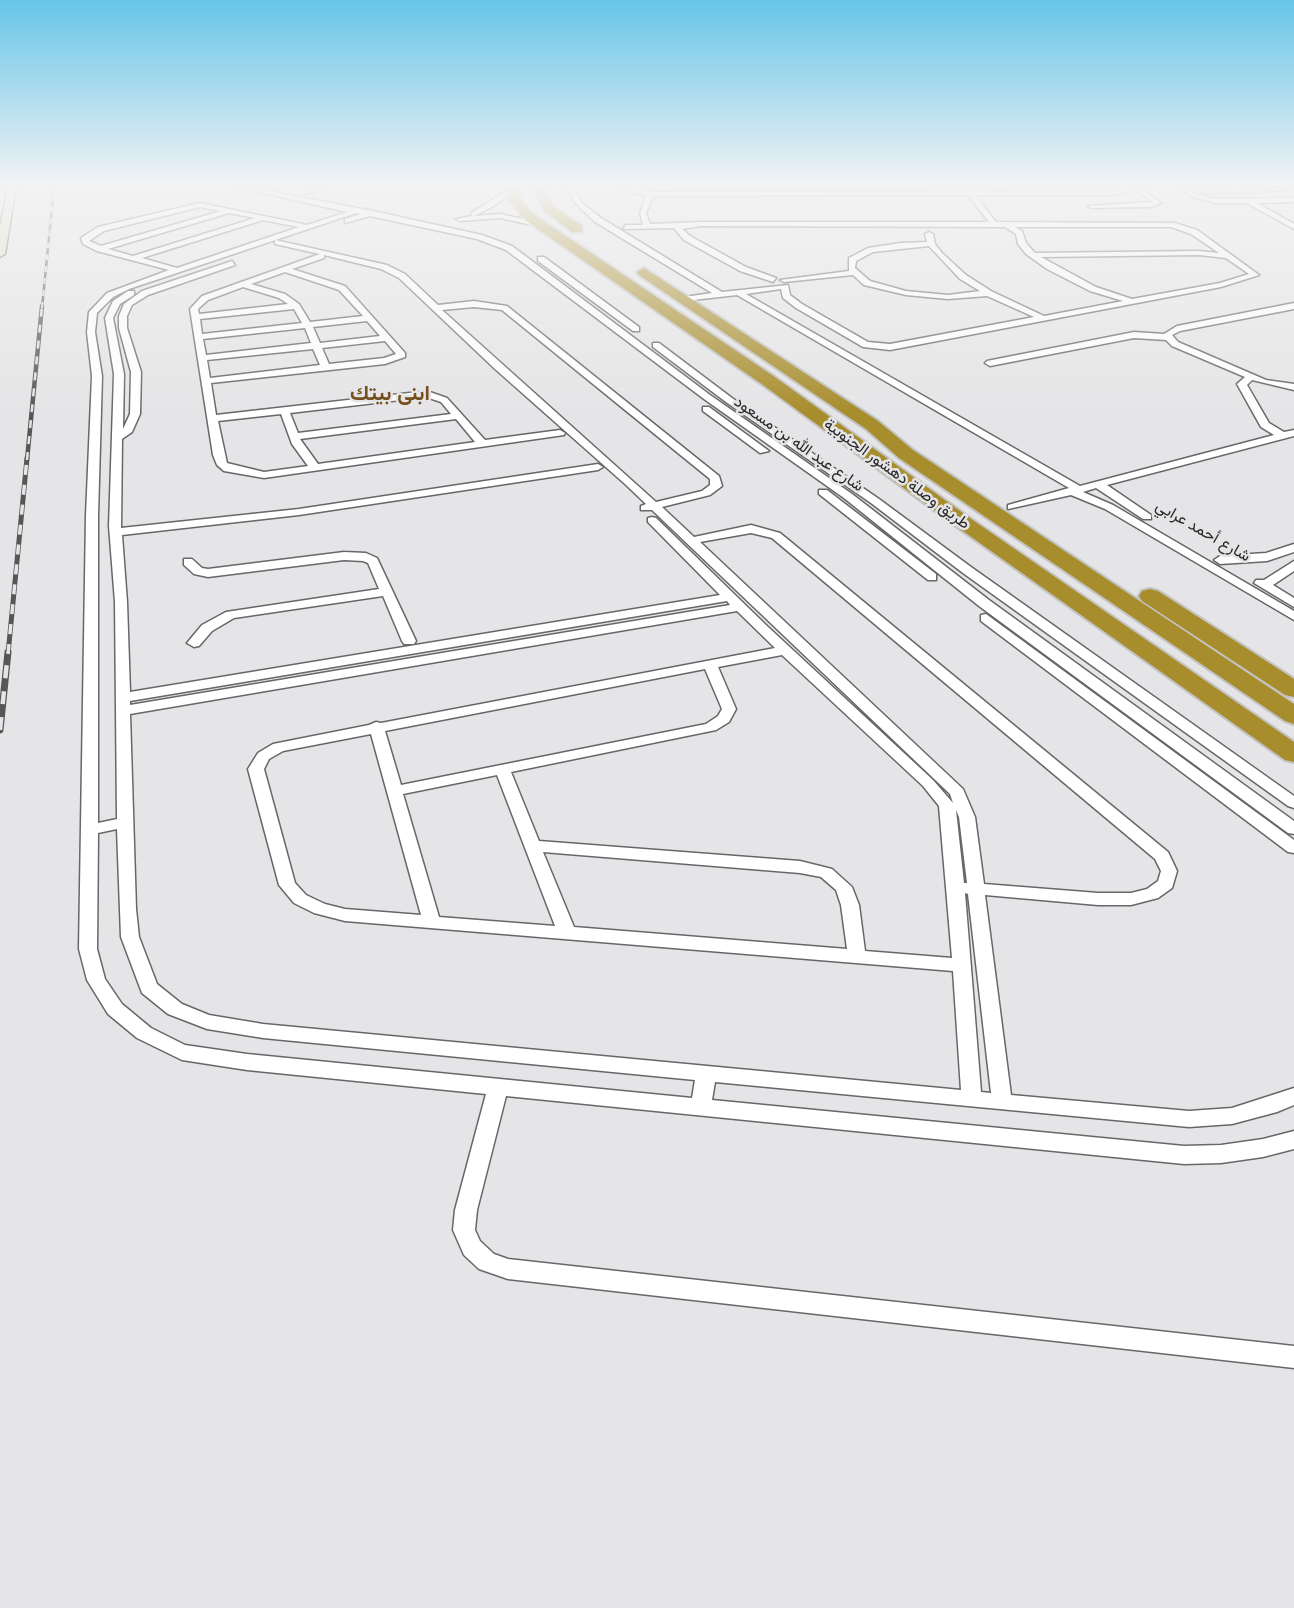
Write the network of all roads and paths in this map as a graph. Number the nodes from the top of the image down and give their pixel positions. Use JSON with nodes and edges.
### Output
{"nodes":[{"id":1,"x":143,"y":262,"type":"edge"},
{"id":2,"x":204,"y":262,"type":"edge"},
{"id":3,"x":219,"y":262,"type":"edge"},
{"id":4,"x":304,"y":262,"type":"edge"},
{"id":5,"x":352,"y":262,"type":"edge"},
{"id":6,"x":354,"y":262,"type":"edge"},
{"id":7,"x":515,"y":262,"type":"edge"},
{"id":8,"x":527,"y":262,"type":"edge"},
{"id":9,"x":545,"y":262,"type":"edge"},
{"id":10,"x":596,"y":262,"type":"edge"},
{"id":11,"x":666,"y":262,"type":"edge"},
{"id":12,"x":731,"y":262,"type":"edge"},
{"id":13,"x":851,"y":262,"type":"edge"},
{"id":14,"x":947,"y":262,"type":"edge"},
{"id":15,"x":1042,"y":262,"type":"edge"},
{"id":16,"x":1237,"y":262,"type":"edge"},
{"id":17,"x":367,"y":265,"type":"junction"},
{"id":18,"x":633,"y":265,"type":"dead end"},
{"id":19,"x":284,"y":269,"type":"junction"},
{"id":20,"x":557,"y":270,"type":"junction"},
{"id":21,"x":542,"y":272,"type":"junction"},
{"id":22,"x":854,"y":274,"type":"junction"},
{"id":23,"x":175,"y":276,"type":"junction"},
{"id":24,"x":242,"y":284,"type":"junction"},
{"id":25,"x":780,"y":284,"type":"junction"},
{"id":26,"x":554,"y":287,"type":"junction"},
{"id":27,"x":734,"y":293,"type":"junction"},
{"id":28,"x":988,"y":293,"type":"junction"},
{"id":29,"x":416,"y":294,"type":"junction"},
{"id":30,"x":719,"y":294,"type":"junction"},
{"id":31,"x":1106,"y":294,"type":"junction"},
{"id":32,"x":687,"y":299,"type":"junction"},
{"id":33,"x":1134,"y":301,"type":"junction"},
{"id":34,"x":1119,"y":304,"type":"junction"},
{"id":35,"x":296,"y":306,"type":"junction"},
{"id":36,"x":1294,"y":306,"type":"edge"},
{"id":37,"x":435,"y":308,"type":"junction"},
{"id":38,"x":195,"y":317,"type":"junction"},
{"id":39,"x":370,"y":318,"type":"junction"},
{"id":40,"x":1044,"y":319,"type":"junction"},
{"id":41,"x":308,"y":325,"type":"junction"},
{"id":42,"x":457,"y":333,"type":"junction"},
{"id":43,"x":198,"y":337,"type":"junction"},
{"id":44,"x":1168,"y":337,"type":"junction"},
{"id":45,"x":387,"y":338,"type":"junction"},
{"id":46,"x":318,"y":345,"type":"junction"},
{"id":47,"x":202,"y":358,"type":"junction"},
{"id":48,"x":990,"y":363,"type":"dead end"},
{"id":49,"x":326,"y":368,"type":"junction"},
{"id":50,"x":670,"y":375,"type":"junction"},
{"id":51,"x":1251,"y":377,"type":"junction"},
{"id":52,"x":206,"y":381,"type":"junction"},
{"id":53,"x":1294,"y":387,"type":"edge"},
{"id":54,"x":722,"y":408,"type":"junction"},
{"id":55,"x":284,"y":410,"type":"junction"},
{"id":56,"x":708,"y":411,"type":"junction"},
{"id":57,"x":459,"y":416,"type":"junction"},
{"id":58,"x":212,"y":418,"type":"junction"},
{"id":59,"x":872,"y":425,"type":"junction"},
{"id":60,"x":1288,"y":435,"type":"edge"},
{"id":61,"x":294,"y":438,"type":"junction"},
{"id":62,"x":570,"y":438,"type":"junction"},
{"id":63,"x":483,"y":444,"type":"junction"},
{"id":64,"x":595,"y":464,"type":"junction"},
{"id":65,"x":315,"y":468,"type":"junction"},
{"id":66,"x":1097,"y":484,"type":"junction"},
{"id":67,"x":1075,"y":490,"type":"junction"},
{"id":68,"x":116,"y":496,"type":"junction"},
{"id":69,"x":848,"y":496,"type":"junction"},
{"id":70,"x":92,"y":499,"type":"junction"},
{"id":71,"x":834,"y":499,"type":"junction"},
{"id":72,"x":1012,"y":506,"type":"junction"},
{"id":73,"x":647,"y":507,"type":"junction"},
{"id":74,"x":116,"y":529,"type":"junction"},
{"id":75,"x":689,"y":541,"type":"junction"},
{"id":76,"x":1294,"y":548,"type":"edge"},
{"id":77,"x":1220,"y":560,"type":"junction"},
{"id":78,"x":188,"y":562,"type":"dead end"},
{"id":79,"x":929,"y":562,"type":"junction"},
{"id":80,"x":915,"y":565,"type":"junction"},
{"id":81,"x":1294,"y":565,"type":"edge"},
{"id":82,"x":1264,"y":586,"type":"junction"},
{"id":83,"x":386,"y":592,"type":"junction"},
{"id":84,"x":121,"y":602,"type":"junction"},
{"id":85,"x":735,"y":602,"type":"junction"},
{"id":86,"x":1294,"y":603,"type":"edge"},
{"id":87,"x":93,"y":606,"type":"junction"},
{"id":88,"x":1294,"y":616,"type":"edge"},
{"id":89,"x":580,"y":622,"type":"junction"},
{"id":90,"x":1001,"y":622,"type":"junction"},
{"id":91,"x":779,"y":625,"type":"junction"},
{"id":92,"x":762,"y":629,"type":"junction"},
{"id":93,"x":409,"y":641,"type":"junction"},
{"id":94,"x":194,"y":643,"type":"dead end"},
{"id":95,"x":785,"y":650,"type":"junction"},
{"id":96,"x":710,"y":664,"type":"junction"},
{"id":97,"x":198,"y":685,"type":"junction"},
{"id":98,"x":1294,"y":691,"type":"edge"},
{"id":99,"x":1106,"y":699,"type":"junction"},
{"id":100,"x":122,"y":705,"type":"junction"},
{"id":101,"x":1294,"y":716,"type":"edge"},
{"id":102,"x":376,"y":726,"type":"junction"},
{"id":103,"x":1294,"y":754,"type":"edge"},
{"id":104,"x":502,"y":769,"type":"junction"},
{"id":105,"x":1264,"y":781,"type":"junction"},
{"id":106,"x":1241,"y":790,"type":"junction"},
{"id":107,"x":394,"y":791,"type":"junction"},
{"id":108,"x":1294,"y":803,"type":"edge"},
{"id":109,"x":123,"y":823,"type":"junction"},
{"id":110,"x":88,"y":830,"type":"junction"},
{"id":111,"x":1294,"y":830,"type":"edge"},
{"id":112,"x":533,"y":846,"type":"junction"},
{"id":113,"x":1294,"y":848,"type":"edge"},
{"id":114,"x":956,"y":887,"type":"junction"},
{"id":115,"x":976,"y":889,"type":"junction"},
{"id":116,"x":432,"y":922,"type":"junction"},
{"id":117,"x":567,"y":933,"type":"junction"},
{"id":118,"x":857,"y":957,"type":"junction"},
{"id":119,"x":961,"y":965,"type":"junction"},
{"id":120,"x":706,"y":1073,"type":"junction"},
{"id":121,"x":498,"y":1087,"type":"junction"},
{"id":122,"x":1294,"y":1096,"type":"edge"},
{"id":123,"x":972,"y":1099,"type":"junction"},
{"id":124,"x":1002,"y":1101,"type":"junction"},
{"id":125,"x":701,"y":1106,"type":"junction"},
{"id":126,"x":1294,"y":1140,"type":"edge"},
{"id":127,"x":1294,"y":1357,"type":"edge"}],
"edges":[{"from":1,"to":23,"type":"street"},
{"from":2,"to":23,"type":"street"},
{"from":3,"to":23,"type":"street"},
{"from":4,"to":19,"type":"street"},
{"from":5,"to":17,"type":"street"},
{"from":6,"to":17,"type":"street"},
{"from":7,"to":26,"type":"street"},
{"from":8,"to":21,"type":"street"},
{"from":9,"to":20,"type":"street","name":"شارع عبد الله بن مسعود"},
{"from":10,"to":103,"type":"highway","name":"طريق وصلة دهشور الجنوبية"},
{"from":11,"to":30,"type":"street"},
{"from":12,"to":25,"type":"street"},
{"from":13,"to":22,"type":"street"},
{"from":14,"to":28,"type":"street"},
{"from":15,"to":31,"type":"street"},
{"from":16,"to":33,"type":"street"},
{"from":17,"to":29,"type":"street"},
{"from":18,"to":32,"type":"highway","name":"طريق وصلة دهشور الجنوبية"},
{"from":19,"to":24,"type":"street"},
{"from":19,"to":39,"type":"street"},
{"from":20,"to":21,"type":"street"},
{"from":20,"to":105,"type":"street","name":"شارع عبد الله بن مسعود"},
{"from":21,"to":26,"type":"street"},
{"from":22,"to":25,"type":"street"},
{"from":22,"to":28,"type":"street"},
{"from":23,"to":68,"type":"street"},
{"from":23,"to":70,"type":"street"},
{"from":24,"to":35,"type":"street"},
{"from":24,"to":38,"type":"street"},
{"from":25,"to":27,"type":"street"},
{"from":25,"to":40,"type":"street"},
{"from":26,"to":50,"type":"street"},
{"from":27,"to":30,"type":"street"},
{"from":27,"to":67,"type":"street"},
{"from":28,"to":40,"type":"street"},
{"from":29,"to":37,"type":"street"},
{"from":29,"to":42,"type":"street"},
{"from":30,"to":32,"type":"street"},
{"from":31,"to":33,"type":"street"},
{"from":31,"to":34,"type":"street"},
{"from":32,"to":59,"type":"highway","name":"طريق وصلة دهشور الجنوبية"},
{"from":33,"to":34,"type":"street"},
{"from":34,"to":40,"type":"street"},
{"from":35,"to":38,"type":"street"},
{"from":35,"to":41,"type":"street"},
{"from":36,"to":44,"type":"street"},
{"from":37,"to":42,"type":"street"},
{"from":37,"to":73,"type":"street"},
{"from":38,"to":43,"type":"street"},
{"from":39,"to":41,"type":"street"},
{"from":39,"to":45,"type":"street"},
{"from":41,"to":43,"type":"street"},
{"from":41,"to":46,"type":"street"},
{"from":42,"to":62,"type":"street"},
{"from":42,"to":62,"type":"street"},
{"from":43,"to":47,"type":"street"},
{"from":44,"to":48,"type":"street"},
{"from":44,"to":51,"type":"street"},
{"from":45,"to":46,"type":"street"},
{"from":45,"to":49,"type":"street"},
{"from":46,"to":47,"type":"street"},
{"from":46,"to":49,"type":"street"},
{"from":47,"to":52,"type":"street"},
{"from":49,"to":52,"type":"street"},
{"from":50,"to":54,"type":"street","name":"شارع عبد الله بن مسعود"},
{"from":50,"to":56,"type":"street"},
{"from":51,"to":53,"type":"street"},
{"from":51,"to":60,"type":"street"},
{"from":52,"to":58,"type":"street"},
{"from":54,"to":56,"type":"street"},
{"from":54,"to":69,"type":"street","name":"شارع عبد الله بن مسعود"},
{"from":55,"to":57,"type":"street"},
{"from":55,"to":58,"type":"street"},
{"from":55,"to":61,"type":"street"},
{"from":56,"to":71,"type":"street"},
{"from":57,"to":61,"type":"street"},
{"from":57,"to":63,"type":"street"},
{"from":58,"to":65,"type":"street"},
{"from":59,"to":72,"type":"highway"},
{"from":59,"to":101,"type":"highway","name":"طريق وصلة دهشور الجنوبية"},
{"from":60,"to":66,"type":"street"},
{"from":61,"to":65,"type":"street"},
{"from":62,"to":63,"type":"street"},
{"from":62,"to":64,"type":"street"},
{"from":62,"to":73,"type":"street"},
{"from":63,"to":65,"type":"street"},
{"from":64,"to":73,"type":"street"},
{"from":64,"to":74,"type":"street"},
{"from":64,"to":74,"type":"street"},
{"from":66,"to":67,"type":"street"},
{"from":66,"to":77,"type":"street","name":"شارع أحمد عرابي"},
{"from":67,"to":72,"type":"street"},
{"from":67,"to":88,"type":"street"},
{"from":68,"to":70,"type":"street"},
{"from":68,"to":74,"type":"street"},
{"from":69,"to":71,"type":"street"},
{"from":69,"to":79,"type":"street","name":"شارع عبد الله بن مسعود"},
{"from":70,"to":87,"type":"street"},
{"from":71,"to":80,"type":"street"},
{"from":72,"to":98,"type":"highway"},
{"from":73,"to":75,"type":"street"},
{"from":73,"to":85,"type":"street"},
{"from":74,"to":84,"type":"street"},
{"from":75,"to":91,"type":"street"},
{"from":75,"to":115,"type":"street"},
{"from":76,"to":77,"type":"street"},
{"from":77,"to":82,"type":"street","name":"شارع أحمد عرابي"},
{"from":78,"to":83,"type":"street"},
{"from":79,"to":80,"type":"street"},
{"from":79,"to":90,"type":"street","name":"شارع عبد الله بن مسعود"},
{"from":80,"to":90,"type":"street"},
{"from":81,"to":82,"type":"street"},
{"from":82,"to":86,"type":"street","name":"شارع أحمد عرابي"},
{"from":83,"to":93,"type":"street"},
{"from":83,"to":94,"type":"street"},
{"from":84,"to":87,"type":"street"},
{"from":84,"to":100,"type":"street"},
{"from":85,"to":89,"type":"street"},
{"from":85,"to":92,"type":"street"},
{"from":85,"to":100,"type":"street"},
{"from":87,"to":110,"type":"street"},
{"from":89,"to":93,"type":"street"},
{"from":89,"to":97,"type":"street"},
{"from":90,"to":99,"type":"street"},
{"from":91,"to":92,"type":"street"},
{"from":91,"to":115,"type":"street"},
{"from":92,"to":95,"type":"street"},
{"from":93,"to":97,"type":"street"},
{"from":95,"to":96,"type":"street"},
{"from":95,"to":114,"type":"street"},
{"from":96,"to":102,"type":"street"},
{"from":96,"to":104,"type":"street"},
{"from":97,"to":100,"type":"street"},
{"from":99,"to":106,"type":"street"},
{"from":99,"to":113,"type":"street"},
{"from":100,"to":109,"type":"street"},
{"from":102,"to":107,"type":"street"},
{"from":102,"to":116,"type":"street"},
{"from":104,"to":107,"type":"street"},
{"from":104,"to":112,"type":"street"},
{"from":105,"to":106,"type":"street"},
{"from":105,"to":108,"type":"street","name":"شارع عبد الله بن مسعود"},
{"from":106,"to":111,"type":"street"},
{"from":107,"to":116,"type":"street"},
{"from":109,"to":110,"type":"street"},
{"from":109,"to":120,"type":"street"},
{"from":110,"to":121,"type":"street"},
{"from":112,"to":117,"type":"street"},
{"from":112,"to":118,"type":"street"},
{"from":114,"to":115,"type":"street"},
{"from":114,"to":119,"type":"street"},
{"from":115,"to":124,"type":"street"},
{"from":116,"to":117,"type":"street"},
{"from":117,"to":118,"type":"street"},
{"from":118,"to":119,"type":"street"},
{"from":119,"to":123,"type":"street"},
{"from":120,"to":123,"type":"street"},
{"from":120,"to":125,"type":"street"},
{"from":121,"to":125,"type":"street"},
{"from":121,"to":127,"type":"street"},
{"from":122,"to":124,"type":"street"},
{"from":123,"to":124,"type":"street"},
{"from":125,"to":126,"type":"street"}]}
